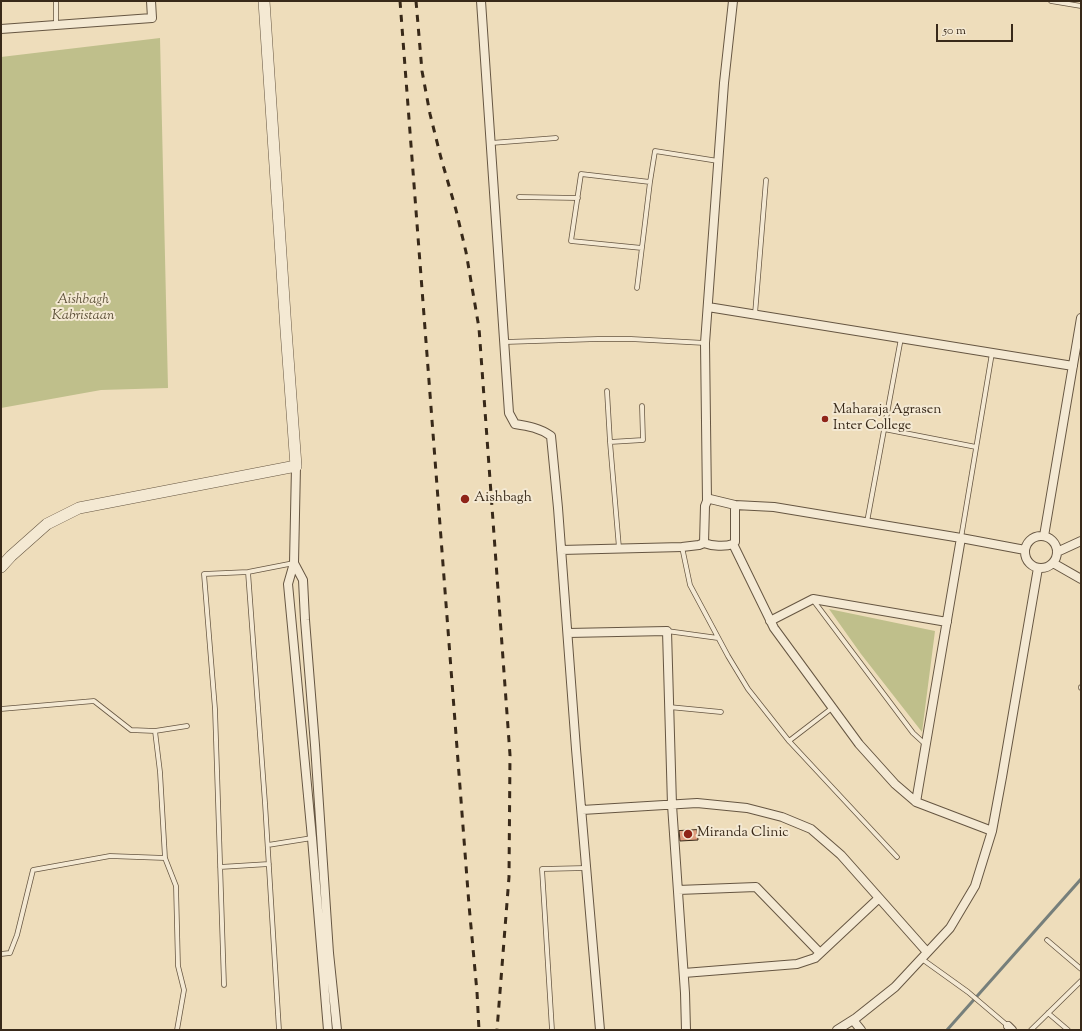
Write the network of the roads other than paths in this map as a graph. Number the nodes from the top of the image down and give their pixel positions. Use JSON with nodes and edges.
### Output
{"nodes":[{"id":1,"x":56,"y":1,"type":"edge"},
{"id":2,"x":151,"y":1,"type":"edge"},
{"id":3,"x":264,"y":1,"type":"edge"},
{"id":4,"x":480,"y":1,"type":"edge"},
{"id":5,"x":732,"y":1,"type":"edge"},
{"id":6,"x":1051,"y":1,"type":"edge"},
{"id":7,"x":1081,"y":6,"type":"edge"},
{"id":8,"x":56,"y":26,"type":"junction"},
{"id":9,"x":1,"y":30,"type":"edge"},
{"id":10,"x":556,"y":138,"type":"dead end"},
{"id":11,"x":490,"y":143,"type":"junction"},
{"id":12,"x":719,"y":162,"type":"junction"},
{"id":13,"x":766,"y":180,"type":"dead end"},
{"id":14,"x":650,"y":182,"type":"junction"},
{"id":15,"x":519,"y":197,"type":"dead end"},
{"id":16,"x":578,"y":198,"type":"junction"},
{"id":17,"x":642,"y":248,"type":"junction"},
{"id":18,"x":637,"y":288,"type":"dead end"},
{"id":19,"x":708,"y":307,"type":"junction"},
{"id":20,"x":754,"y":315,"type":"junction"},
{"id":21,"x":1081,"y":318,"type":"edge"},
{"id":22,"x":901,"y":338,"type":"junction"},
{"id":23,"x":504,"y":342,"type":"junction"},
{"id":24,"x":705,"y":343,"type":"junction"},
{"id":25,"x":992,"y":353,"type":"junction"},
{"id":26,"x":1073,"y":366,"type":"junction"},
{"id":27,"x":607,"y":391,"type":"dead end"},
{"id":28,"x":642,"y":406,"type":"dead end"},
{"id":29,"x":884,"y":429,"type":"junction"},
{"id":30,"x":610,"y":442,"type":"junction"},
{"id":31,"x":976,"y":447,"type":"junction"},
{"id":32,"x":296,"y":466,"type":"junction"},
{"id":33,"x":707,"y":501,"type":"junction"},
{"id":34,"x":735,"y":506,"type":"junction"},
{"id":35,"x":867,"y":522,"type":"junction"},
{"id":36,"x":1044,"y":536,"type":"junction"},
{"id":37,"x":961,"y":538,"type":"junction"},
{"id":38,"x":1081,"y":541,"type":"edge"},
{"id":39,"x":704,"y":542,"type":"junction"},
{"id":40,"x":733,"y":544,"type":"junction"},
{"id":41,"x":682,"y":547,"type":"junction"},
{"id":42,"x":619,"y":548,"type":"junction"},
{"id":43,"x":561,"y":550,"type":"junction"},
{"id":44,"x":1025,"y":550,"type":"junction"},
{"id":45,"x":1057,"y":552,"type":"junction"},
{"id":46,"x":294,"y":563,"type":"junction"},
{"id":47,"x":1053,"y":563,"type":"junction"},
{"id":48,"x":1,"y":567,"type":"edge"},
{"id":49,"x":1038,"y":568,"type":"junction"},
{"id":50,"x":248,"y":572,"type":"junction"},
{"id":51,"x":1081,"y":578,"type":"edge"},
{"id":52,"x":813,"y":599,"type":"junction"},
{"id":53,"x":770,"y":621,"type":"junction"},
{"id":54,"x":947,"y":622,"type":"junction"},
{"id":55,"x":667,"y":631,"type":"junction"},
{"id":56,"x":568,"y":633,"type":"junction"},
{"id":57,"x":718,"y":638,"type":"junction"},
{"id":58,"x":669,"y":707,"type":"junction"},
{"id":59,"x":832,"y":708,"type":"junction"},
{"id":60,"x":1,"y":709,"type":"edge"},
{"id":61,"x":721,"y":712,"type":"dead end"},
{"id":62,"x":186,"y":726,"type":"dead end"},
{"id":63,"x":155,"y":731,"type":"junction"},
{"id":64,"x":789,"y":741,"type":"junction"},
{"id":65,"x":926,"y":745,"type":"junction"},
{"id":66,"x":916,"y":802,"type":"junction"},
{"id":67,"x":672,"y":805,"type":"junction"},
{"id":68,"x":582,"y":810,"type":"junction"},
{"id":69,"x":992,"y":831,"type":"junction"},
{"id":70,"x":312,"y":838,"type":"junction"},
{"id":71,"x":268,"y":845,"type":"junction"},
{"id":72,"x":897,"y":856,"type":"dead end"},
{"id":73,"x":165,"y":858,"type":"junction"},
{"id":74,"x":269,"y":864,"type":"junction"},
{"id":75,"x":220,"y":867,"type":"junction"},
{"id":76,"x":586,"y":868,"type":"junction"},
{"id":77,"x":678,"y":890,"type":"junction"},
{"id":78,"x":879,"y":898,"type":"junction"},
{"id":79,"x":1047,"y":940,"type":"dead end"},
{"id":80,"x":820,"y":953,"type":"junction"},
{"id":81,"x":1,"y":954,"type":"edge"},
{"id":82,"x":924,"y":955,"type":"junction"},
{"id":83,"x":1081,"y":969,"type":"edge"},
{"id":84,"x":684,"y":973,"type":"junction"},
{"id":85,"x":1081,"y":981,"type":"edge"},
{"id":86,"x":224,"y":985,"type":"dead end"},
{"id":87,"x":1048,"y":1013,"type":"junction"},
{"id":88,"x":853,"y":1020,"type":"junction"},
{"id":89,"x":1010,"y":1028,"type":"edge"},
{"id":90,"x":177,"y":1030,"type":"edge"},
{"id":91,"x":279,"y":1030,"type":"edge"},
{"id":92,"x":328,"y":1030,"type":"edge"},
{"id":93,"x":338,"y":1030,"type":"edge"},
{"id":94,"x":552,"y":1030,"type":"edge"},
{"id":95,"x":600,"y":1030,"type":"edge"},
{"id":96,"x":686,"y":1030,"type":"edge"},
{"id":97,"x":837,"y":1030,"type":"edge"},
{"id":98,"x":861,"y":1030,"type":"edge"},
{"id":99,"x":1031,"y":1030,"type":"edge"},
{"id":100,"x":1068,"y":1030,"type":"edge"}],
"edges":[{"from":1,"to":8,"type":"lane"},
{"from":2,"to":8,"type":"street"},
{"from":3,"to":32,"type":"street"},
{"from":4,"to":11,"type":"street"},
{"from":5,"to":12,"type":"street"},
{"from":6,"to":7,"type":"lane"},
{"from":8,"to":9,"type":"street"},
{"from":10,"to":11,"type":"lane"},
{"from":11,"to":23,"type":"street"},
{"from":12,"to":14,"type":"lane"},
{"from":12,"to":19,"type":"street"},
{"from":13,"to":20,"type":"lane"},
{"from":14,"to":16,"type":"lane"},
{"from":14,"to":17,"type":"lane"},
{"from":15,"to":16,"type":"lane"},
{"from":16,"to":17,"type":"lane"},
{"from":17,"to":18,"type":"lane"},
{"from":19,"to":20,"type":"street"},
{"from":19,"to":24,"type":"street"},
{"from":20,"to":22,"type":"street"},
{"from":21,"to":26,"type":"street"},
{"from":22,"to":25,"type":"street"},
{"from":22,"to":29,"type":"lane"},
{"from":23,"to":24,"type":"lane"},
{"from":23,"to":43,"type":"street"},
{"from":24,"to":33,"type":"street"},
{"from":25,"to":26,"type":"street"},
{"from":25,"to":31,"type":"lane"},
{"from":26,"to":36,"type":"street"},
{"from":27,"to":30,"type":"lane"},
{"from":28,"to":30,"type":"lane"},
{"from":29,"to":31,"type":"lane"},
{"from":29,"to":35,"type":"lane"},
{"from":30,"to":42,"type":"lane"},
{"from":31,"to":37,"type":"lane"},
{"from":32,"to":46,"type":"street"},
{"from":32,"to":48,"type":"street"},
{"from":33,"to":34,"type":"street"},
{"from":33,"to":39,"type":"street"},
{"from":34,"to":35,"type":"street"},
{"from":34,"to":40,"type":"street"},
{"from":35,"to":37,"type":"street"},
{"from":36,"to":44,"type":"street"},
{"from":36,"to":45,"type":"street"},
{"from":37,"to":44,"type":"street"},
{"from":37,"to":54,"type":"street"},
{"from":38,"to":45,"type":"street"},
{"from":39,"to":40,"type":"street"},
{"from":39,"to":41,"type":"street"},
{"from":40,"to":53,"type":"street"},
{"from":41,"to":42,"type":"street"},
{"from":41,"to":57,"type":"lane"},
{"from":42,"to":43,"type":"street"},
{"from":43,"to":56,"type":"street"},
{"from":44,"to":49,"type":"street"},
{"from":45,"to":47,"type":"street"},
{"from":46,"to":50,"type":"lane"},
{"from":46,"to":70,"type":"street"},
{"from":46,"to":93,"type":"street"},
{"from":47,"to":49,"type":"street"},
{"from":47,"to":51,"type":"street"},
{"from":49,"to":69,"type":"street"},
{"from":50,"to":71,"type":"lane"},
{"from":50,"to":75,"type":"lane"},
{"from":52,"to":53,"type":"street"},
{"from":52,"to":54,"type":"street"},
{"from":52,"to":65,"type":"lane"},
{"from":53,"to":59,"type":"street"},
{"from":54,"to":65,"type":"street"},
{"from":55,"to":56,"type":"street"},
{"from":55,"to":57,"type":"lane"},
{"from":55,"to":58,"type":"street"},
{"from":56,"to":68,"type":"street"},
{"from":57,"to":64,"type":"lane"},
{"from":58,"to":61,"type":"lane"},
{"from":58,"to":67,"type":"street"},
{"from":59,"to":64,"type":"lane"},
{"from":59,"to":66,"type":"street"},
{"from":60,"to":63,"type":"lane"},
{"from":62,"to":63,"type":"lane"},
{"from":63,"to":73,"type":"lane"},
{"from":64,"to":72,"type":"lane"},
{"from":65,"to":66,"type":"street"},
{"from":66,"to":69,"type":"street"},
{"from":67,"to":68,"type":"street"},
{"from":67,"to":77,"type":"street"},
{"from":67,"to":78,"type":"street"},
{"from":68,"to":76,"type":"street"},
{"from":69,"to":82,"type":"street"},
{"from":70,"to":71,"type":"lane"},
{"from":70,"to":92,"type":"street"},
{"from":71,"to":74,"type":"lane"},
{"from":73,"to":81,"type":"lane"},
{"from":73,"to":90,"type":"lane"},
{"from":74,"to":75,"type":"lane"},
{"from":74,"to":91,"type":"lane"},
{"from":75,"to":86,"type":"lane"},
{"from":76,"to":94,"type":"lane"},
{"from":76,"to":95,"type":"street"},
{"from":77,"to":80,"type":"street"},
{"from":77,"to":84,"type":"street"},
{"from":78,"to":80,"type":"street"},
{"from":78,"to":82,"type":"street"},
{"from":79,"to":83,"type":"lane"},
{"from":80,"to":84,"type":"street"},
{"from":82,"to":88,"type":"street"},
{"from":82,"to":89,"type":"lane"},
{"from":84,"to":96,"type":"street"},
{"from":85,"to":87,"type":"lane"},
{"from":87,"to":99,"type":"lane"},
{"from":87,"to":100,"type":"lane"},
{"from":88,"to":97,"type":"street"},
{"from":88,"to":98,"type":"street"}]}
